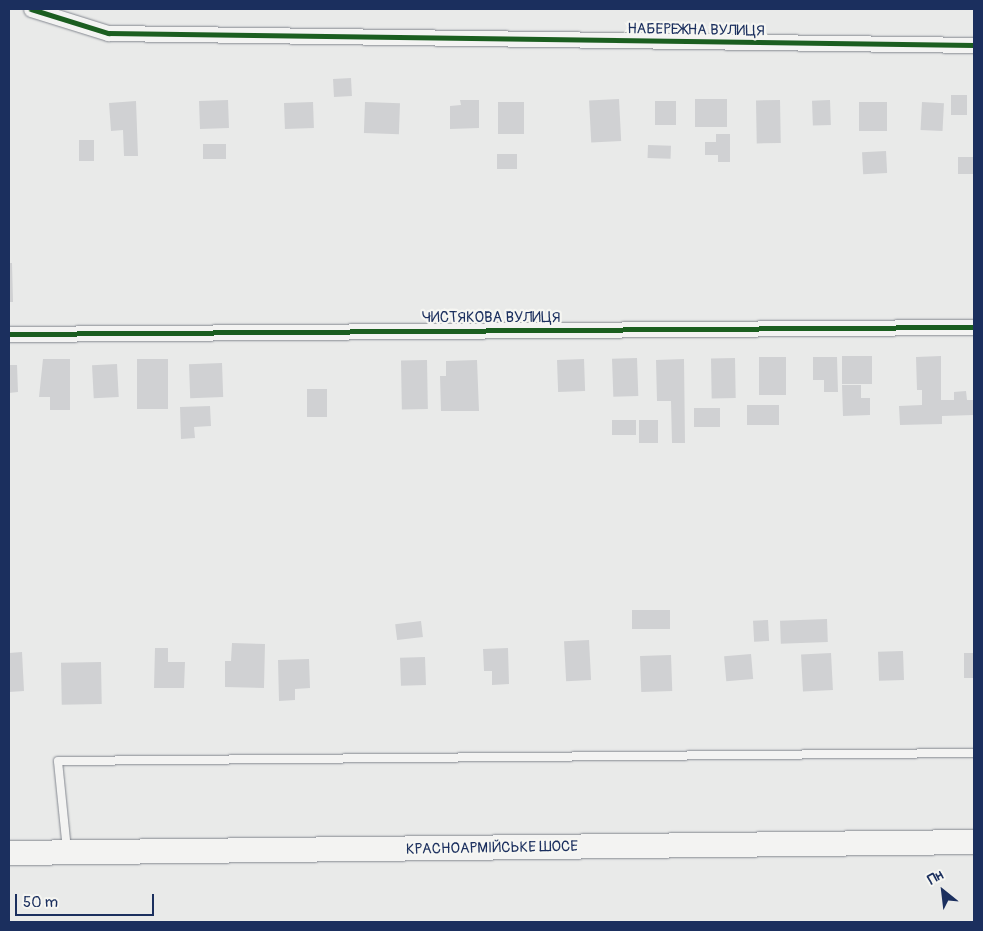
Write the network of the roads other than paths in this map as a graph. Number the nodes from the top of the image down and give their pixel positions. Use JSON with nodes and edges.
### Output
{"nodes":[{"id":1,"x":31,"y":9,"type":"edge"},
{"id":2,"x":974,"y":45,"type":"edge"},
{"id":3,"x":974,"y":327,"type":"edge"},
{"id":4,"x":9,"y":334,"type":"edge"},
{"id":5,"x":974,"y":753,"type":"edge"},
{"id":6,"x":974,"y":842,"type":"edge"},
{"id":7,"x":67,"y":853,"type":"junction"},
{"id":8,"x":9,"y":854,"type":"edge"}],
"edges":[{"from":1,"to":2,"type":"street","name":"НАБЕРЕЖНА ВУЛИЦЯ"},
{"from":3,"to":4,"type":"street","name":"ЧИСТЯКОВА ВУЛИЦЯ"},
{"from":5,"to":7,"type":"lane"},
{"from":6,"to":7,"type":"main road","name":"КРАСНОАРМІЙСЬКЕ ШОСЕ"},
{"from":7,"to":8,"type":"main road","name":"КРАСНОАРМІЙСЬКЕ ШОСЕ"}]}
